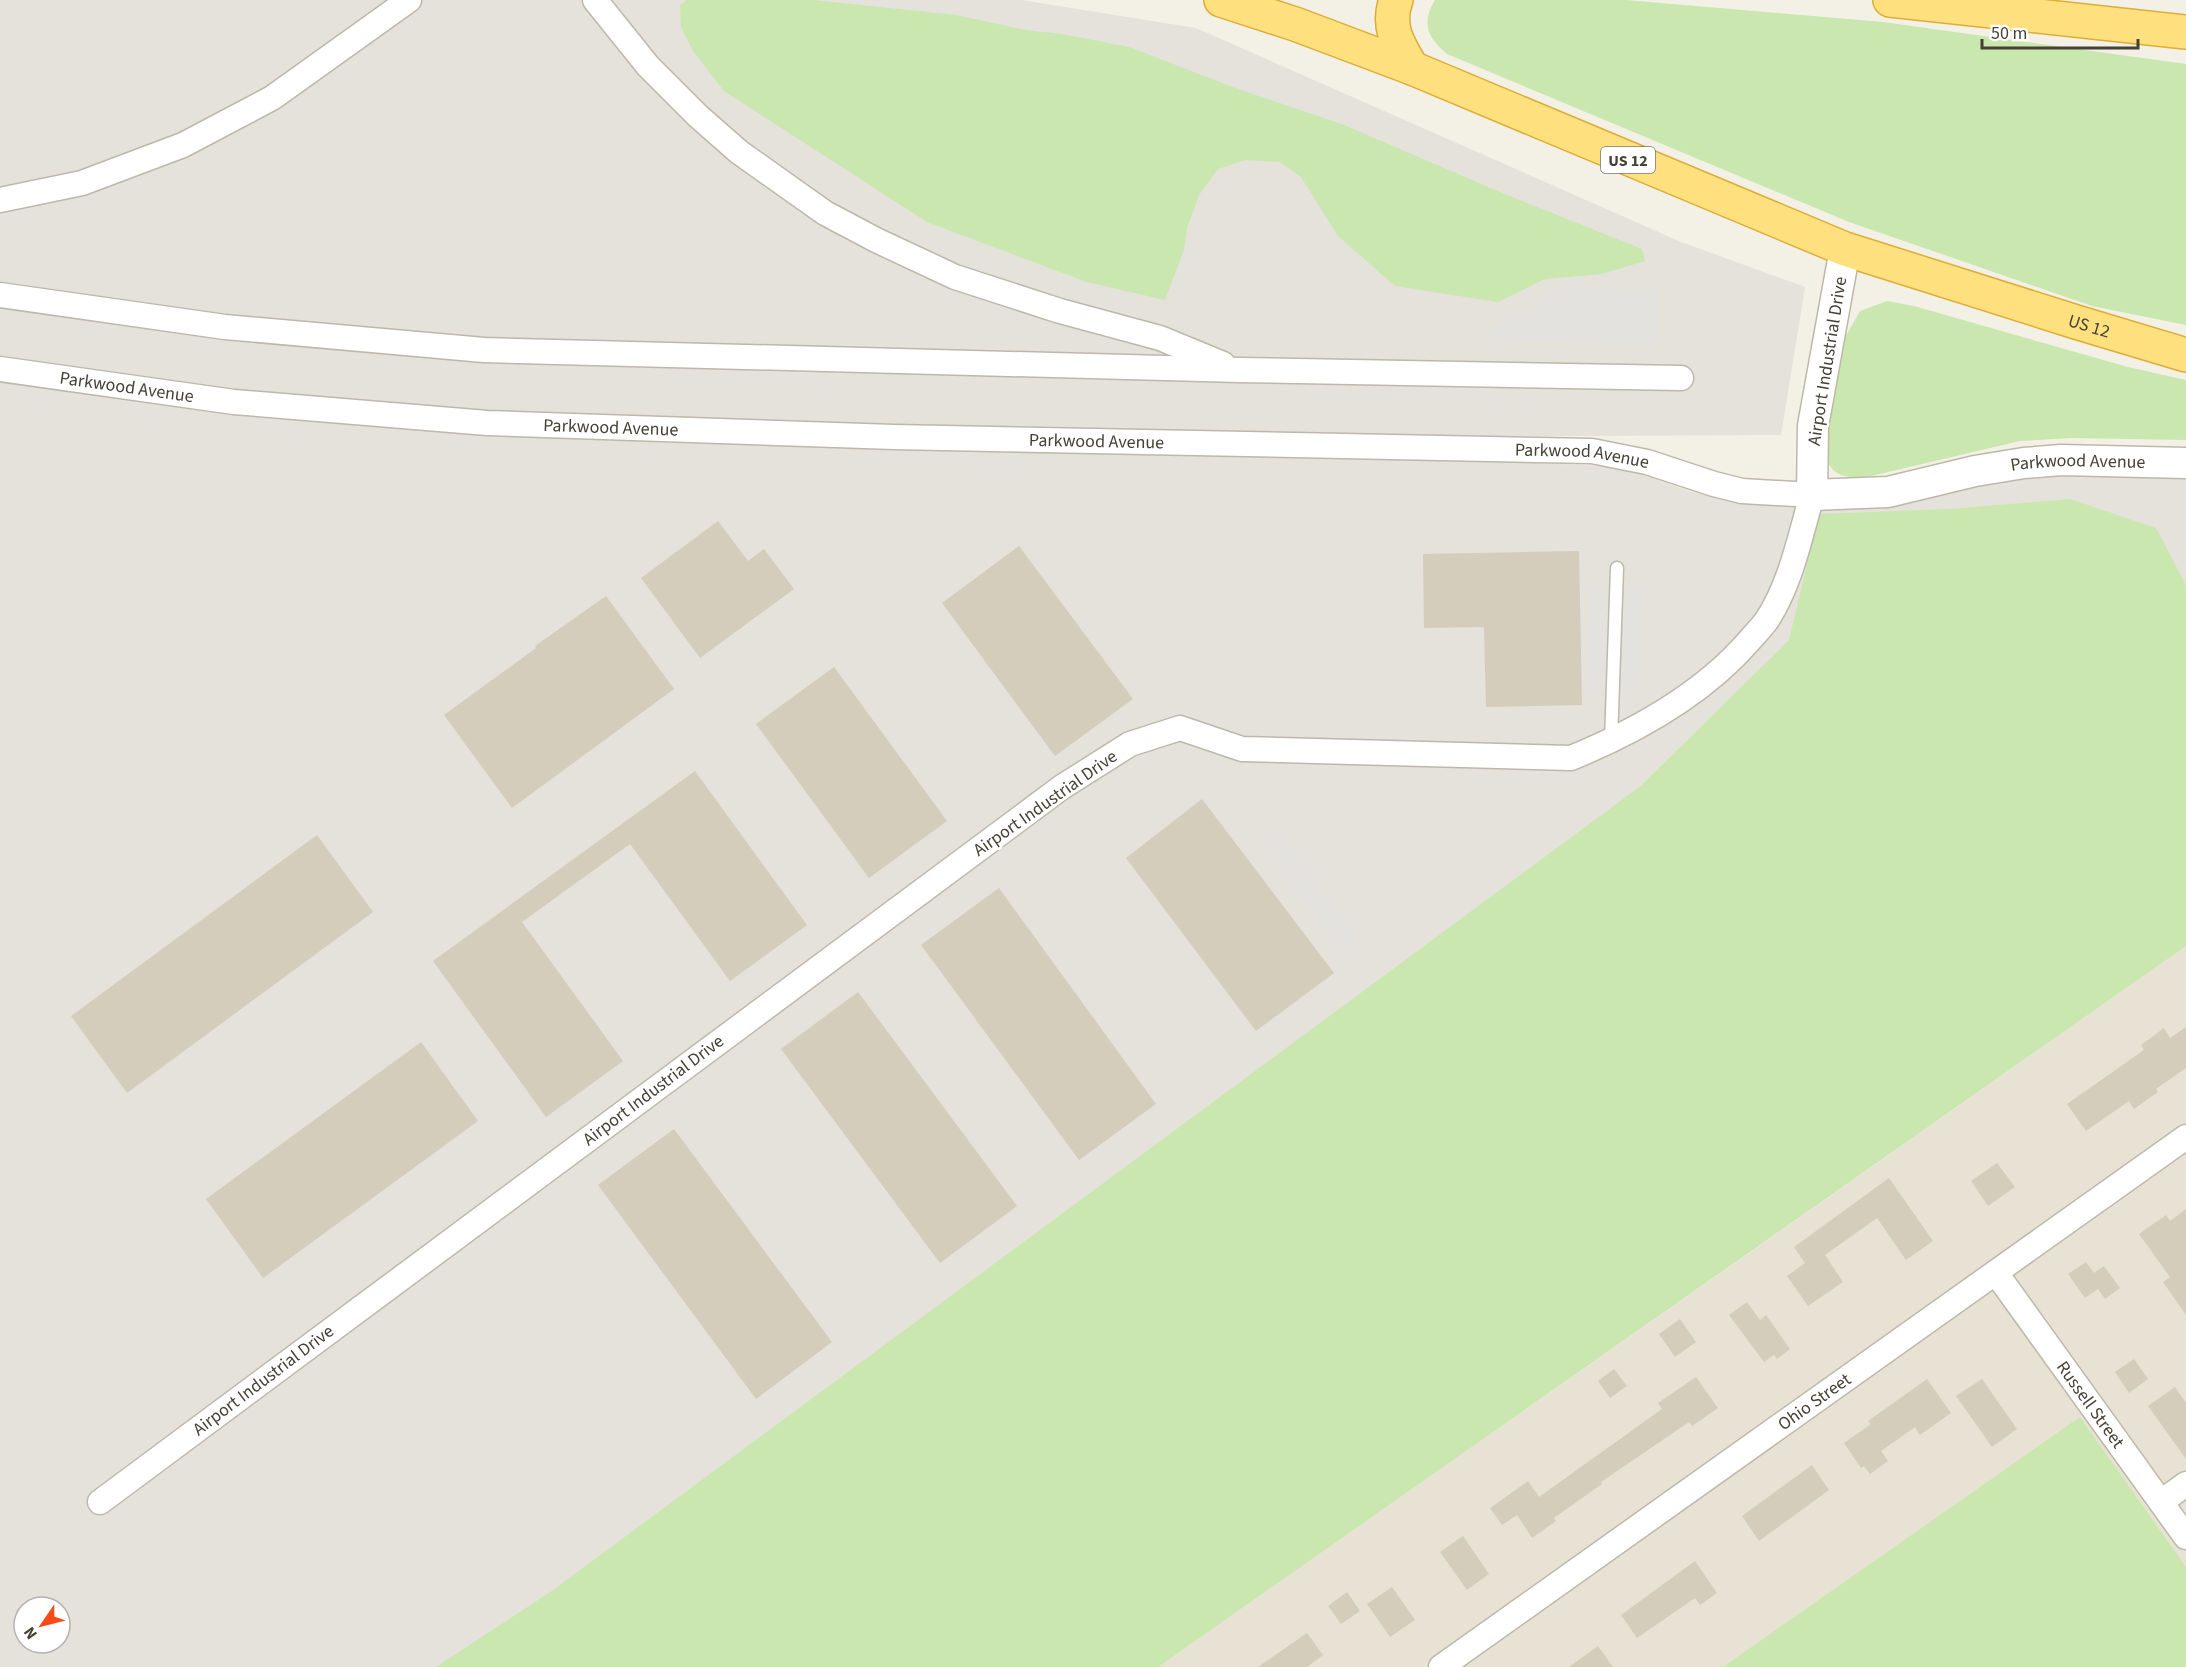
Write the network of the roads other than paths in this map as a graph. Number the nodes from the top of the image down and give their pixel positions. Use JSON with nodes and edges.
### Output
{"nodes":[{"id":1,"x":409,"y":0,"type":"edge"},
{"id":2,"x":595,"y":0,"type":"edge"},
{"id":3,"x":1221,"y":0,"type":"edge"},
{"id":4,"x":1396,"y":0,"type":"edge"},
{"id":5,"x":1890,"y":0,"type":"edge"},
{"id":6,"x":2186,"y":32,"type":"edge"},
{"id":7,"x":1412,"y":68,"type":"junction"},
{"id":8,"x":0,"y":200,"type":"edge"},
{"id":9,"x":1845,"y":249,"type":"junction"},
{"id":10,"x":0,"y":295,"type":"edge"},
{"id":11,"x":2186,"y":355,"type":"edge"},
{"id":12,"x":0,"y":369,"type":"edge"},
{"id":13,"x":1239,"y":370,"type":"junction"},
{"id":14,"x":1681,"y":378,"type":"dead end"},
{"id":15,"x":2186,"y":463,"type":"edge"},
{"id":16,"x":1812,"y":495,"type":"junction"},
{"id":17,"x":1617,"y":568,"type":"dead end"},
{"id":18,"x":1611,"y":742,"type":"junction"},
{"id":19,"x":2186,"y":1137,"type":"edge"},
{"id":20,"x":1996,"y":1273,"type":"junction"},
{"id":21,"x":2186,"y":1484,"type":"edge"},
{"id":22,"x":100,"y":1502,"type":"dead end"},
{"id":23,"x":2161,"y":1502,"type":"junction"},
{"id":24,"x":2186,"y":1537,"type":"edge"},
{"id":25,"x":1441,"y":1667,"type":"edge"}],
"edges":[{"from":1,"to":8,"type":"street"},
{"from":2,"to":13,"type":"street"},
{"from":3,"to":7,"type":"highway","name":"US 12","number":"US 12"},
{"from":4,"to":7,"type":"highway"},
{"from":5,"to":6,"type":"highway"},
{"from":7,"to":9,"type":"highway","name":"US 12","number":"US 12"},
{"from":9,"to":11,"type":"highway","name":"US 12","number":"US 12"},
{"from":9,"to":16,"type":"street","name":"Airport Industrial Drive"},
{"from":10,"to":13,"type":"street"},
{"from":12,"to":16,"type":"street","name":"Parkwood Avenue"},
{"from":13,"to":14,"type":"street"},
{"from":15,"to":16,"type":"street","name":"Parkwood Avenue"},
{"from":16,"to":18,"type":"street","name":"Airport Industrial Drive"},
{"from":17,"to":18,"type":"lane"},
{"from":18,"to":22,"type":"street","name":"Airport Industrial Drive"},
{"from":19,"to":20,"type":"street","name":"Ohio Street"},
{"from":20,"to":23,"type":"street","name":"Russell Street"},
{"from":20,"to":25,"type":"street","name":"Ohio Street"},
{"from":21,"to":23,"type":"street"},
{"from":23,"to":24,"type":"street","name":"Russell Street"}]}
